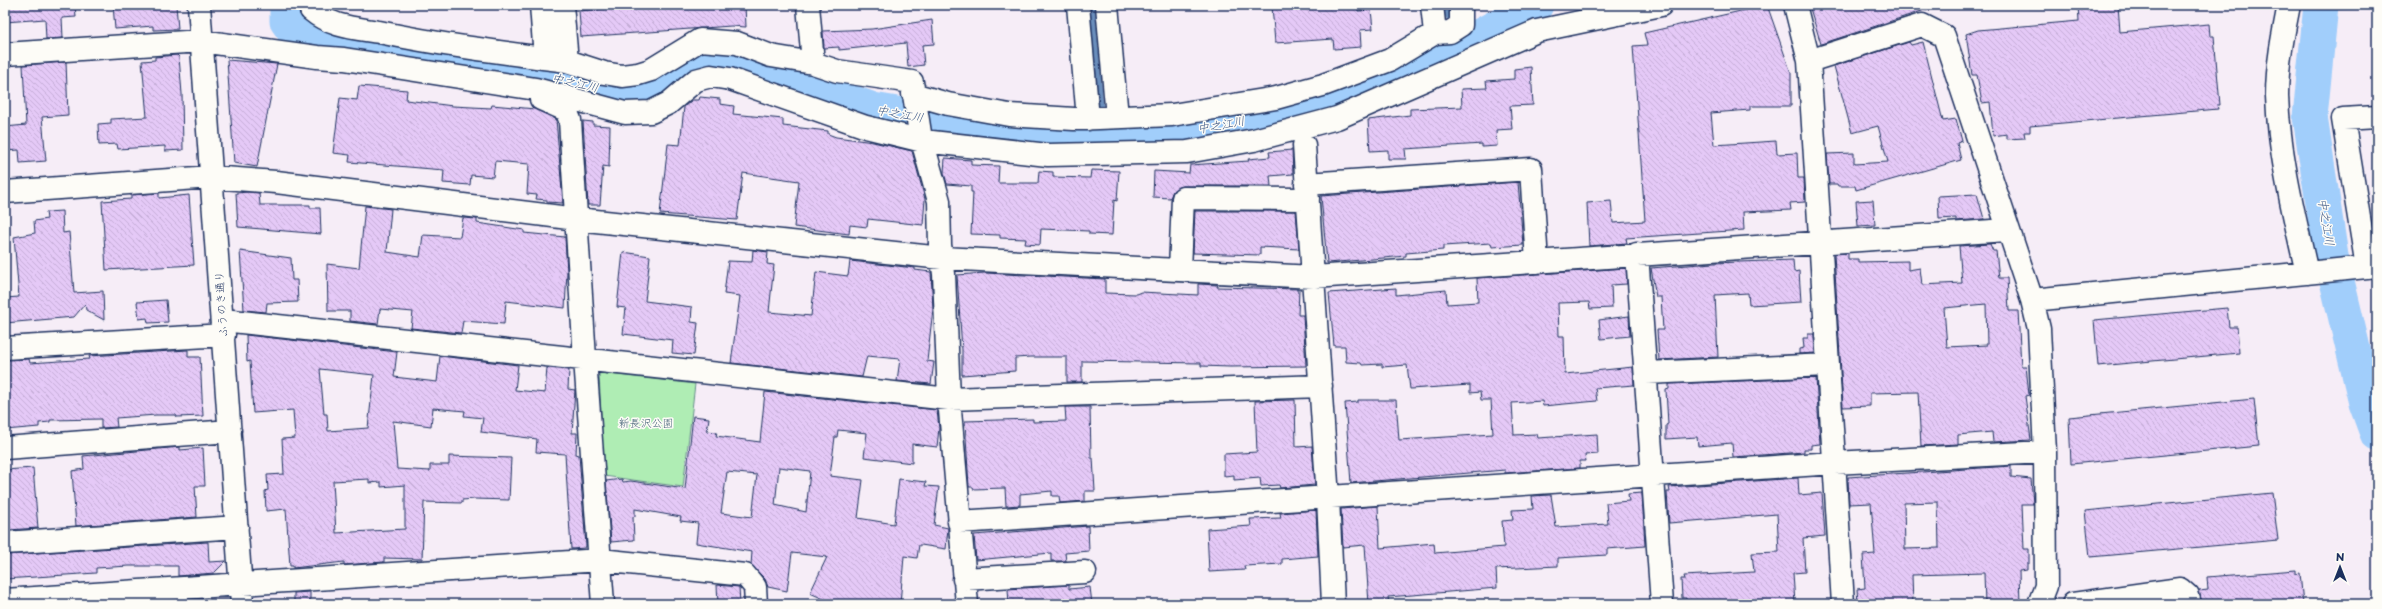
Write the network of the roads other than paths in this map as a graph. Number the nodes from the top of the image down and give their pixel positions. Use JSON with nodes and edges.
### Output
{"nodes":[{"id":1,"x":199,"y":5,"type":"edge"},
{"id":2,"x":311,"y":5,"type":"edge"},
{"id":3,"x":541,"y":5,"type":"edge"},
{"id":4,"x":562,"y":5,"type":"edge"},
{"id":5,"x":808,"y":5,"type":"edge"},
{"id":6,"x":1078,"y":5,"type":"edge"},
{"id":7,"x":1107,"y":5,"type":"edge"},
{"id":8,"x":1432,"y":5,"type":"edge"},
{"id":9,"x":1460,"y":5,"type":"edge"},
{"id":10,"x":1661,"y":5,"type":"edge"},
{"id":11,"x":1795,"y":5,"type":"edge"},
{"id":12,"x":2289,"y":5,"type":"edge"},
{"id":13,"x":1435,"y":33,"type":"junction"},
{"id":14,"x":201,"y":41,"type":"junction"},
{"id":15,"x":5,"y":54,"type":"edge"},
{"id":16,"x":545,"y":58,"type":"junction"},
{"id":17,"x":1808,"y":60,"type":"junction"},
{"id":18,"x":567,"y":61,"type":"junction"},
{"id":19,"x":813,"y":63,"type":"junction"},
{"id":20,"x":512,"y":86,"type":"junction"},
{"id":21,"x":914,"y":97,"type":"junction"},
{"id":22,"x":1117,"y":117,"type":"junction"},
{"id":23,"x":2377,"y":117,"type":"edge"},
{"id":24,"x":1088,"y":119,"type":"junction"},
{"id":25,"x":922,"y":137,"type":"junction"},
{"id":26,"x":1304,"y":145,"type":"dead end"},
{"id":27,"x":211,"y":178,"type":"junction"},
{"id":28,"x":1307,"y":191,"type":"junction"},
{"id":29,"x":5,"y":192,"type":"edge"},
{"id":30,"x":577,"y":219,"type":"junction"},
{"id":31,"x":2007,"y":230,"type":"junction"},
{"id":32,"x":1819,"y":241,"type":"junction"},
{"id":33,"x":1638,"y":254,"type":"junction"},
{"id":34,"x":942,"y":258,"type":"junction"},
{"id":35,"x":1537,"y":262,"type":"junction"},
{"id":36,"x":2367,"y":267,"type":"edge"},
{"id":37,"x":1180,"y":270,"type":"junction"},
{"id":38,"x":2311,"y":272,"type":"junction"},
{"id":39,"x":1314,"y":277,"type":"junction"},
{"id":40,"x":2032,"y":300,"type":"junction"},
{"id":41,"x":223,"y":327,"type":"junction"},
{"id":42,"x":5,"y":348,"type":"edge"},
{"id":43,"x":585,"y":359,"type":"junction"},
{"id":44,"x":1827,"y":365,"type":"junction"},
{"id":45,"x":1646,"y":373,"type":"junction"},
{"id":46,"x":1321,"y":386,"type":"junction"},
{"id":47,"x":949,"y":399,"type":"junction"},
{"id":48,"x":230,"y":431,"type":"junction"},
{"id":49,"x":5,"y":448,"type":"edge"},
{"id":50,"x":2045,"y":452,"type":"junction"},
{"id":51,"x":1834,"y":464,"type":"junction"},
{"id":52,"x":1654,"y":476,"type":"junction"},
{"id":53,"x":1328,"y":498,"type":"junction"},
{"id":54,"x":959,"y":522,"type":"junction"},
{"id":55,"x":237,"y":527,"type":"junction"},
{"id":56,"x":5,"y":543,"type":"edge"},
{"id":57,"x":600,"y":560,"type":"junction"},
{"id":58,"x":1086,"y":572,"type":"dead end"},
{"id":59,"x":964,"y":579,"type":"junction"},
{"id":60,"x":241,"y":594,"type":"edge"},
{"id":61,"x":2042,"y":595,"type":"edge"},
{"id":62,"x":5,"y":600,"type":"edge"},
{"id":63,"x":603,"y":604,"type":"edge"},
{"id":64,"x":756,"y":604,"type":"edge"},
{"id":65,"x":967,"y":604,"type":"edge"},
{"id":66,"x":1333,"y":604,"type":"edge"},
{"id":67,"x":1662,"y":604,"type":"edge"},
{"id":68,"x":1843,"y":604,"type":"edge"},
{"id":69,"x":2063,"y":604,"type":"edge"},
{"id":70,"x":2073,"y":604,"type":"edge"},
{"id":71,"x":2190,"y":604,"type":"edge"}],
"edges":[{"from":1,"to":14,"type":"street","name":"ふうのき通り"},
{"from":2,"to":16,"type":"street"},
{"from":3,"to":16,"type":"street"},
{"from":4,"to":18,"type":"street"},
{"from":5,"to":19,"type":"street"},
{"from":6,"to":24,"type":"street"},
{"from":7,"to":22,"type":"street"},
{"from":8,"to":13,"type":"street"},
{"from":9,"to":13,"type":"street"},
{"from":10,"to":25,"type":"street"},
{"from":11,"to":17,"type":"street"},
{"from":12,"to":38,"type":"street"},
{"from":13,"to":22,"type":"street"},
{"from":14,"to":15,"type":"street"},
{"from":14,"to":20,"type":"street"},
{"from":14,"to":27,"type":"street","name":"ふうのき通り"},
{"from":16,"to":18,"type":"street"},
{"from":17,"to":31,"type":"street"},
{"from":17,"to":32,"type":"street"},
{"from":18,"to":19,"type":"street"},
{"from":19,"to":21,"type":"street"},
{"from":20,"to":25,"type":"street"},
{"from":20,"to":30,"type":"street"},
{"from":21,"to":24,"type":"street"},
{"from":21,"to":25,"type":"street"},
{"from":22,"to":24,"type":"street"},
{"from":23,"to":36,"type":"street"},
{"from":25,"to":34,"type":"street"},
{"from":26,"to":28,"type":"street"},
{"from":27,"to":29,"type":"street"},
{"from":27,"to":30,"type":"street"},
{"from":27,"to":41,"type":"street","name":"ふうのき通り"},
{"from":28,"to":35,"type":"street"},
{"from":28,"to":37,"type":"street"},
{"from":28,"to":39,"type":"street"},
{"from":30,"to":34,"type":"street"},
{"from":30,"to":43,"type":"street"},
{"from":31,"to":32,"type":"street"},
{"from":31,"to":40,"type":"street"},
{"from":32,"to":33,"type":"street"},
{"from":32,"to":44,"type":"street"},
{"from":33,"to":35,"type":"street"},
{"from":33,"to":45,"type":"street"},
{"from":34,"to":37,"type":"street"},
{"from":34,"to":47,"type":"street"},
{"from":35,"to":39,"type":"street"},
{"from":36,"to":38,"type":"street"},
{"from":37,"to":39,"type":"street"},
{"from":38,"to":40,"type":"street"},
{"from":39,"to":46,"type":"street"},
{"from":40,"to":50,"type":"street"},
{"from":41,"to":42,"type":"street"},
{"from":41,"to":43,"type":"street"},
{"from":41,"to":48,"type":"street","name":"ふうのき通り"},
{"from":43,"to":47,"type":"street"},
{"from":43,"to":57,"type":"street"},
{"from":44,"to":45,"type":"street"},
{"from":44,"to":51,"type":"street"},
{"from":45,"to":52,"type":"street"},
{"from":46,"to":47,"type":"street"},
{"from":46,"to":53,"type":"street"},
{"from":47,"to":54,"type":"street"},
{"from":48,"to":49,"type":"street"},
{"from":48,"to":55,"type":"street","name":"ふうのき通り"},
{"from":50,"to":51,"type":"street"},
{"from":50,"to":61,"type":"street"},
{"from":51,"to":52,"type":"street"},
{"from":51,"to":68,"type":"street"},
{"from":52,"to":53,"type":"street"},
{"from":52,"to":67,"type":"street"},
{"from":53,"to":54,"type":"street"},
{"from":53,"to":66,"type":"street"},
{"from":54,"to":59,"type":"street"},
{"from":55,"to":56,"type":"street"},
{"from":55,"to":60,"type":"street","name":"ふうのき通り"},
{"from":57,"to":60,"type":"street"},
{"from":57,"to":63,"type":"street"},
{"from":57,"to":64,"type":"street"},
{"from":58,"to":59,"type":"street"},
{"from":59,"to":65,"type":"street"},
{"from":60,"to":62,"type":"street"},
{"from":61,"to":69,"type":"street"},
{"from":70,"to":71,"type":"street"}]}
